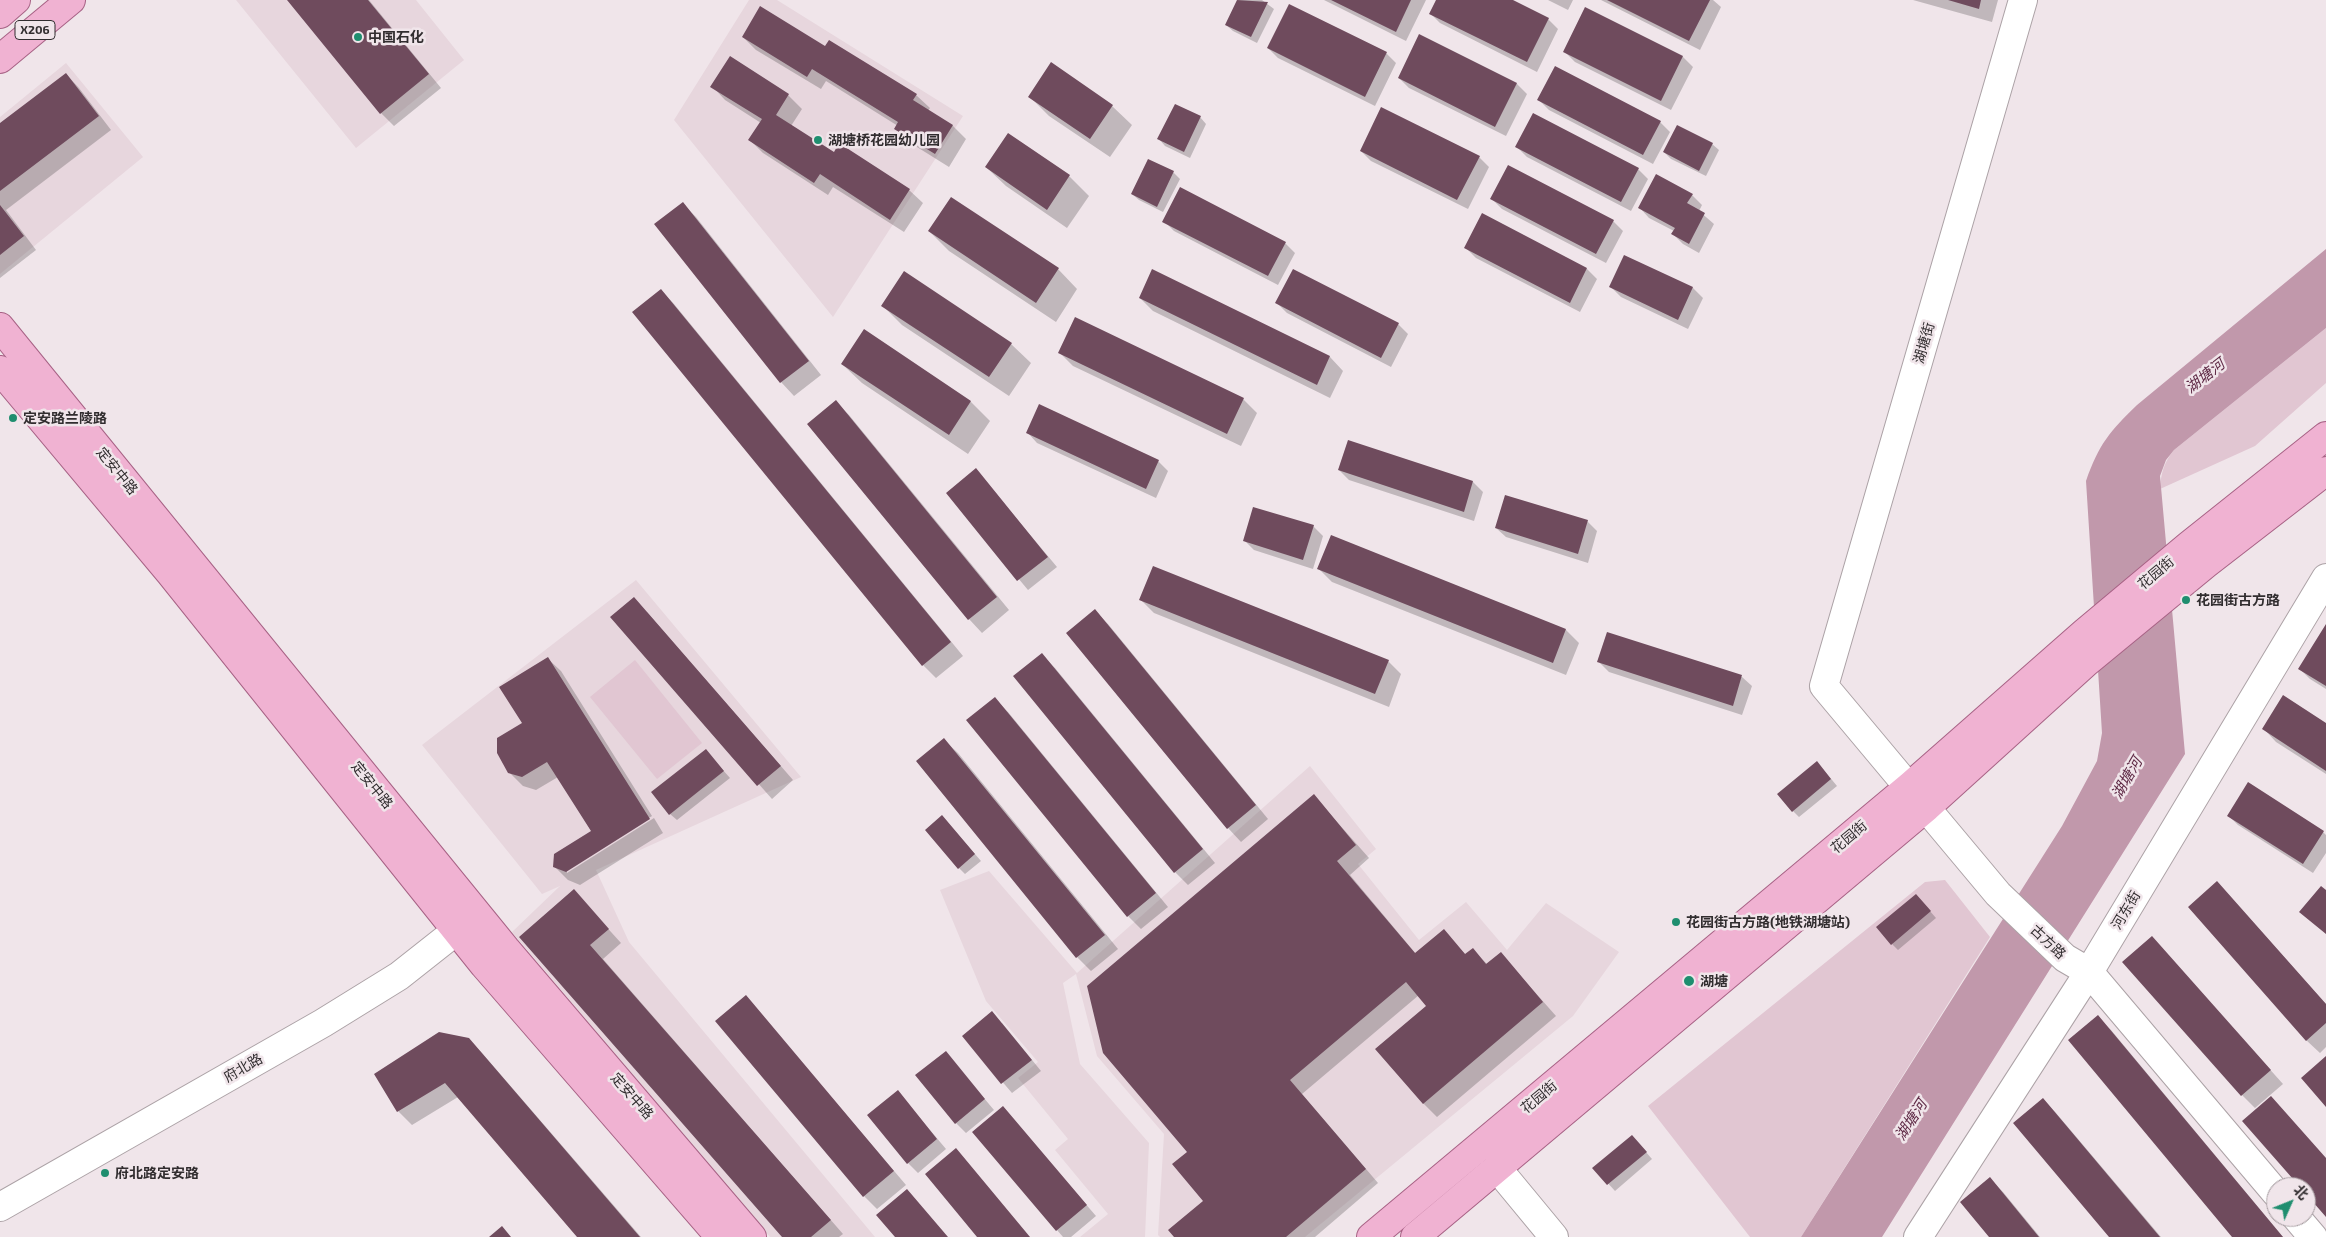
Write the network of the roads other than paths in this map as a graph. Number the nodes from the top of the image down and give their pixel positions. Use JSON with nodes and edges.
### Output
{"nodes":[{"id":1,"x":16,"y":0,"type":"edge"},
{"id":2,"x":71,"y":0,"type":"edge"},
{"id":3,"x":2023,"y":0,"type":"edge"},
{"id":4,"x":0,"y":14,"type":"edge"},
{"id":5,"x":0,"y":59,"type":"edge"},
{"id":6,"x":0,"y":327,"type":"edge"},
{"id":7,"x":0,"y":370,"type":"edge"},
{"id":8,"x":2326,"y":436,"type":"edge"},
{"id":9,"x":2326,"y":471,"type":"edge"},
{"id":10,"x":2197,"y":555,"type":"junction"},
{"id":11,"x":2326,"y":578,"type":"edge"},
{"id":12,"x":1824,"y":686,"type":"joint"},
{"id":13,"x":1910,"y":786,"type":"junction"},
{"id":14,"x":1927,"y":807,"type":"junction"},
{"id":15,"x":467,"y":922,"type":"junction"},
{"id":16,"x":2089,"y":972,"type":"junction"},
{"id":17,"x":1497,"y":1168,"type":"junction"},
{"id":18,"x":2266,"y":1181,"type":"edge"},
{"id":19,"x":0,"y":1207,"type":"edge"},
{"id":20,"x":2304,"y":1227,"type":"edge"},
{"id":21,"x":720,"y":1237,"type":"edge"},
{"id":22,"x":752,"y":1237,"type":"edge"},
{"id":23,"x":1371,"y":1237,"type":"edge"},
{"id":24,"x":1415,"y":1237,"type":"edge"},
{"id":25,"x":1554,"y":1237,"type":"edge"},
{"id":26,"x":1918,"y":1237,"type":"edge"},
{"id":27,"x":2313,"y":1237,"type":"edge"}],
"edges":[{"from":1,"to":4,"type":"main road","number":"X206"},
{"from":2,"to":5,"type":"main road","number":"X206"},
{"from":3,"to":12,"type":"street","name":"湖塘街"},
{"from":6,"to":15,"type":"main road","name":"定安中路"},
{"from":7,"to":15,"type":"main road","name":"定安中路"},
{"from":8,"to":10,"type":"main road","name":"花园街"},
{"from":9,"to":10,"type":"main road","name":"花园街"},
{"from":10,"to":13,"type":"main road","name":"花园街"},
{"from":10,"to":14,"type":"main road","name":"花园街"},
{"from":11,"to":16,"type":"street","name":"河东街"},
{"from":12,"to":13,"type":"street","name":"古方路"},
{"from":13,"to":14,"type":"street","name":"古方路"},
{"from":13,"to":23,"type":"main road","name":"花园街"},
{"from":14,"to":16,"type":"street","name":"古方路"},
{"from":14,"to":17,"type":"main road","name":"花园街"},
{"from":15,"to":19,"type":"street","name":"府北路"},
{"from":15,"to":21,"type":"main road","name":"定安中路"},
{"from":15,"to":22,"type":"main road","name":"定安中路"},
{"from":16,"to":18,"type":"street","name":"古方路"},
{"from":16,"to":26,"type":"street","name":"河东街"},
{"from":17,"to":24,"type":"main road","name":"花园街"},
{"from":17,"to":25,"type":"street"},
{"from":20,"to":27,"type":"street"}]}
